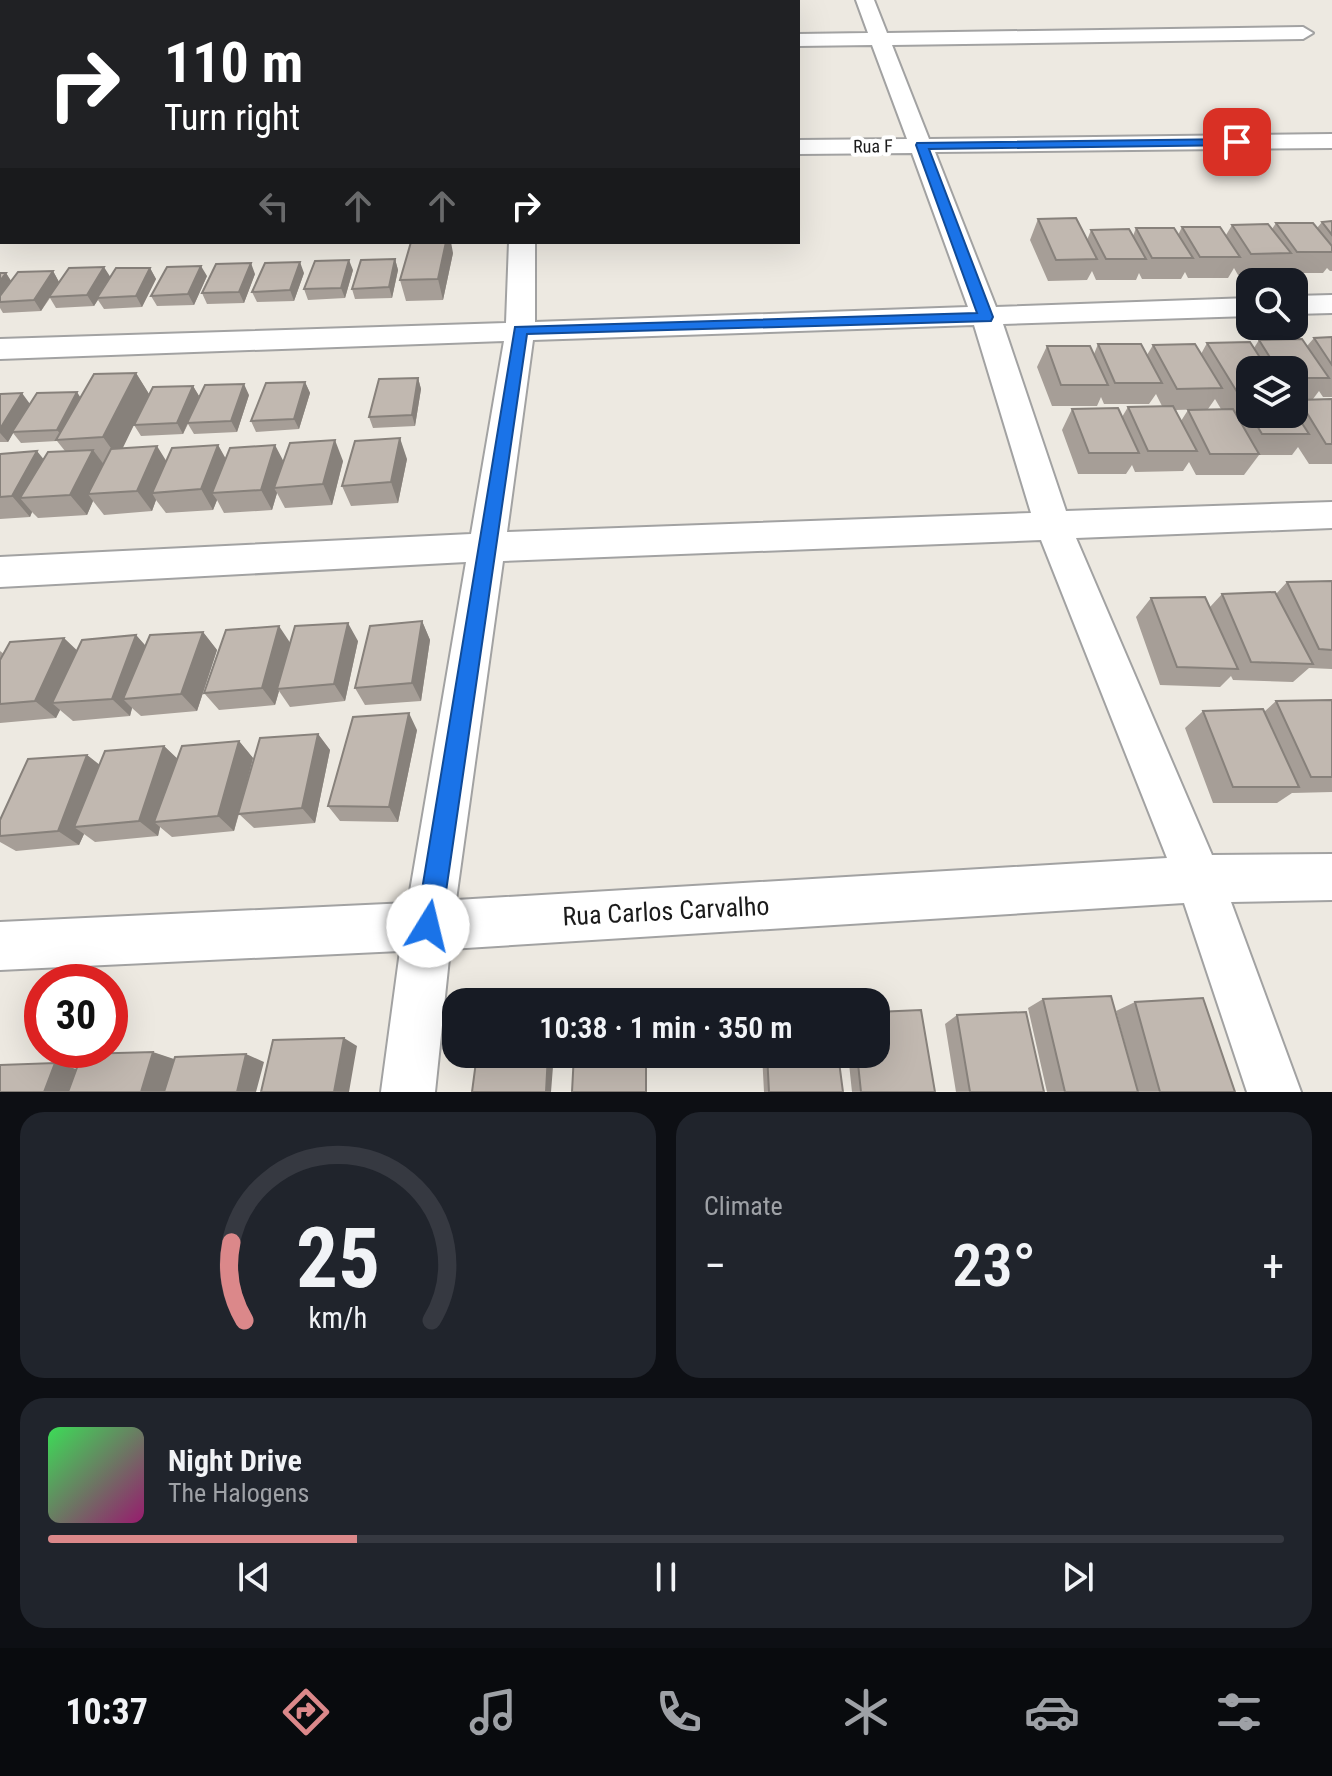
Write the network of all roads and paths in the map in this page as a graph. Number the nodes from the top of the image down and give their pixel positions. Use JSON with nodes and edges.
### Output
{"nodes":[{"id":1,"x":865,"y":0,"type":"edge"},
{"id":2,"x":1303,"y":33,"type":"dead end"},
{"id":3,"x":881,"y":39,"type":"junction"},
{"id":4,"x":800,"y":40,"type":"edge"},
{"id":5,"x":1332,"y":141,"type":"edge"},
{"id":6,"x":921,"y":145,"type":"junction"},
{"id":7,"x":800,"y":147,"type":"edge"},
{"id":8,"x":522,"y":244,"type":"edge"},
{"id":9,"x":1332,"y":304,"type":"edge"},
{"id":10,"x":1308,"y":305,"type":"edge"},
{"id":11,"x":1236,"y":308,"type":"edge"},
{"id":12,"x":986,"y":317,"type":"junction"},
{"id":13,"x":520,"y":330,"type":"junction"},
{"id":14,"x":0,"y":349,"type":"edge"},
{"id":15,"x":1332,"y":515,"type":"edge"},
{"id":16,"x":1053,"y":526,"type":"junction"},
{"id":17,"x":485,"y":547,"type":"junction"},
{"id":18,"x":0,"y":572,"type":"edge"},
{"id":19,"x":1332,"y":877,"type":"edge"},
{"id":20,"x":1199,"y":879,"type":"junction"},
{"id":21,"x":428,"y":926,"type":"junction"},
{"id":22,"x":0,"y":946,"type":"edge"},
{"id":23,"x":408,"y":1092,"type":"edge"},
{"id":24,"x":1274,"y":1092,"type":"edge"}],
"edges":[{"from":1,"to":3,"type":"street"},
{"from":2,"to":3,"type":"street"},
{"from":3,"to":4,"type":"street"},
{"from":3,"to":6,"type":"street"},
{"from":5,"to":6,"type":"street","name":"Rua F"},
{"from":6,"to":7,"type":"street","name":"Rua F"},
{"from":6,"to":12,"type":"street"},
{"from":8,"to":13,"type":"street"},
{"from":9,"to":10,"type":"street"},
{"from":11,"to":12,"type":"street"},
{"from":12,"to":13,"type":"street"},
{"from":12,"to":16,"type":"street"},
{"from":13,"to":14,"type":"street"},
{"from":13,"to":17,"type":"street"},
{"from":15,"to":16,"type":"street"},
{"from":16,"to":17,"type":"street"},
{"from":16,"to":20,"type":"street"},
{"from":17,"to":18,"type":"street"},
{"from":17,"to":21,"type":"street"},
{"from":19,"to":20,"type":"street","name":"Rua Carlos Carvalho"},
{"from":20,"to":21,"type":"street","name":"Rua Carlos Carvalho"},
{"from":20,"to":24,"type":"street"},
{"from":21,"to":22,"type":"street","name":"Rua Carlos Carvalho"},
{"from":21,"to":23,"type":"street"}]}
